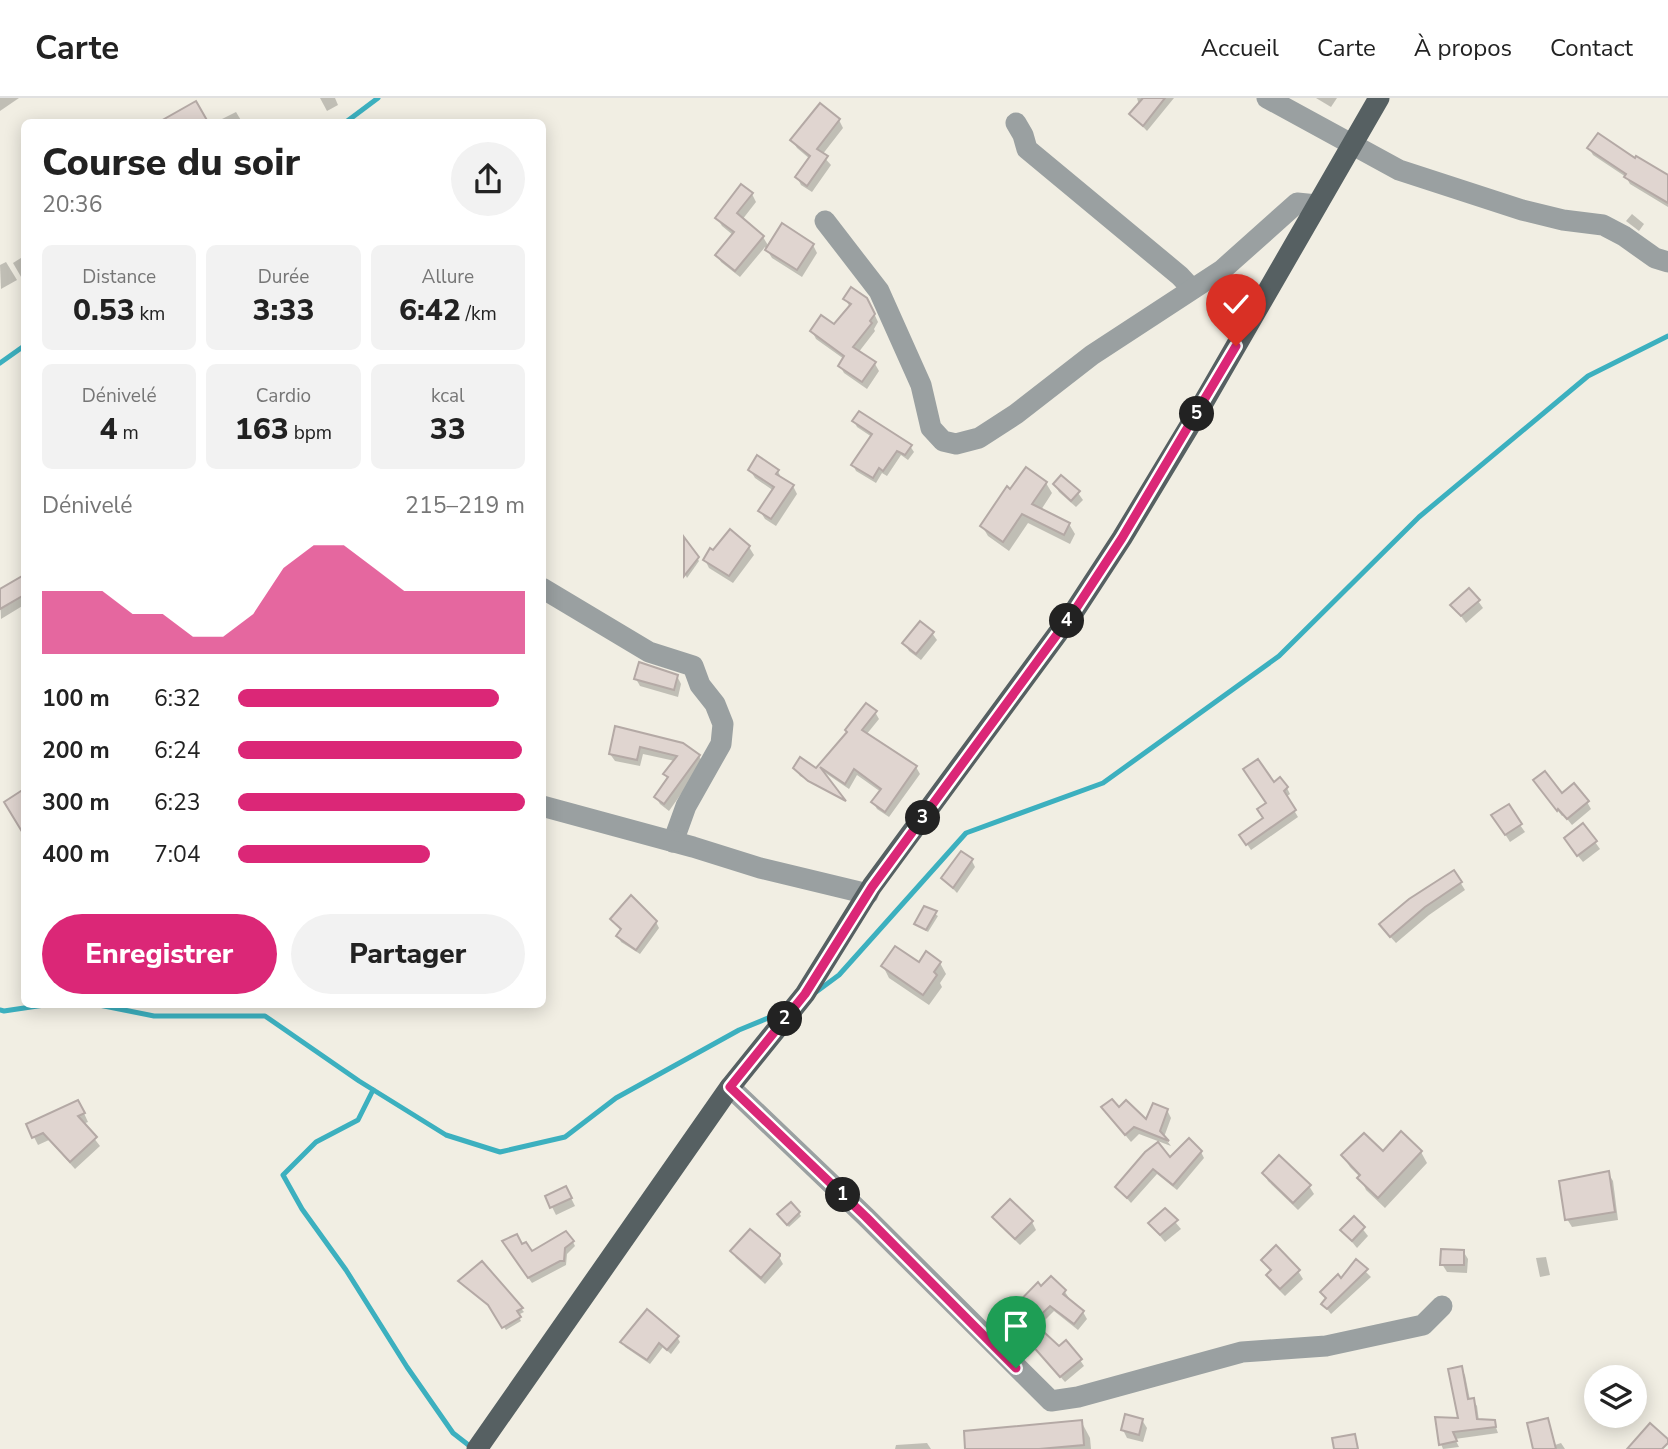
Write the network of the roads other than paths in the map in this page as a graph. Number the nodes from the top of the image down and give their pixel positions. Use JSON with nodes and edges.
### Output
{"nodes":[{"id":1,"x":1267,"y":98,"type":"edge"},
{"id":2,"x":1379,"y":98,"type":"edge"},
{"id":3,"x":1016,"y":123,"type":"dead end"},
{"id":4,"x":1352,"y":144,"type":"junction"},
{"id":5,"x":1317,"y":205,"type":"junction"},
{"id":6,"x":825,"y":221,"type":"dead end"},
{"id":7,"x":1668,"y":262,"type":"edge"},
{"id":8,"x":1192,"y":289,"type":"junction"},
{"id":9,"x":546,"y":590,"type":"edge"},
{"id":10,"x":546,"y":808,"type":"edge"},
{"id":11,"x":673,"y":842,"type":"junction"},
{"id":12,"x":868,"y":894,"type":"junction"},
{"id":13,"x":730,"y":1087,"type":"junction"},
{"id":14,"x":1442,"y":1306,"type":"dead end"},
{"id":15,"x":481,"y":1443,"type":"edge"}],
"edges":[{"from":1,"to":4,"type":"street"},
{"from":2,"to":4,"type":"main road"},
{"from":3,"to":8,"type":"street"},
{"from":4,"to":5,"type":"main road"},
{"from":4,"to":7,"type":"street"},
{"from":5,"to":8,"type":"street"},
{"from":5,"to":12,"type":"main road"},
{"from":6,"to":8,"type":"street"},
{"from":9,"to":11,"type":"street"},
{"from":10,"to":11,"type":"street"},
{"from":11,"to":12,"type":"street"},
{"from":12,"to":13,"type":"main road"},
{"from":13,"to":14,"type":"street"},
{"from":13,"to":15,"type":"main road"}]}
